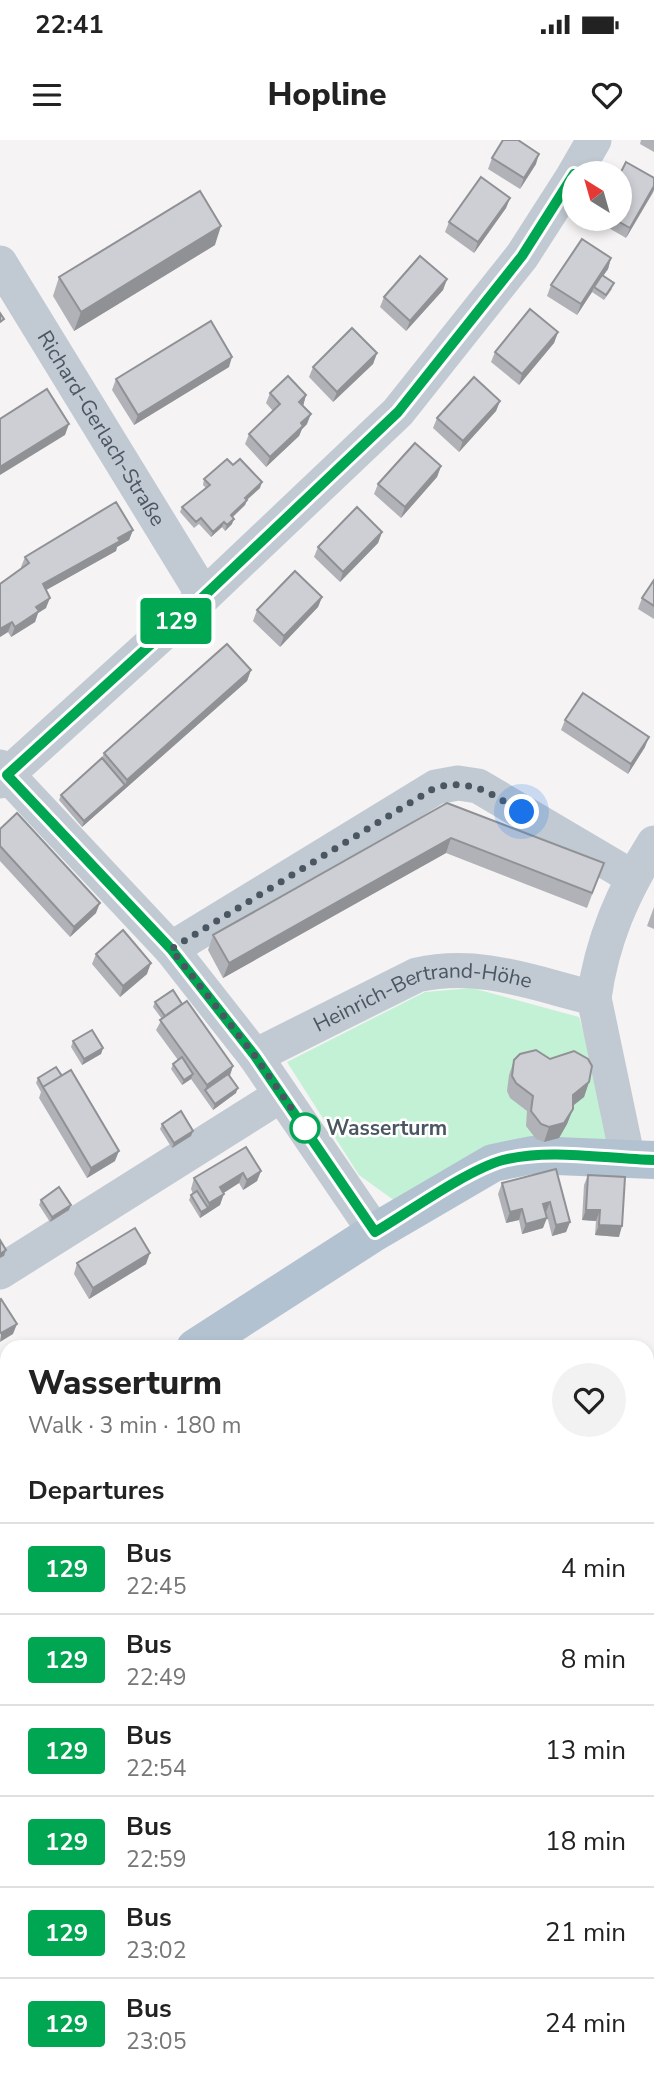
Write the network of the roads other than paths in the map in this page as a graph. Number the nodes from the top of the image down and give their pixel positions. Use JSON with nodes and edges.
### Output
{"nodes":[{"id":1,"x":594,"y":140,"type":"edge"},
{"id":2,"x":582,"y":161,"type":"edge"},
{"id":3,"x":562,"y":193,"type":"edge"},
{"id":4,"x":0,"y":263,"type":"edge"},
{"id":5,"x":204,"y":596,"type":"junction"},
{"id":6,"x":2,"y":774,"type":"edge"},
{"id":7,"x":653,"y":845,"type":"edge"},
{"id":8,"x":632,"y":877,"type":"junction"},
{"id":9,"x":171,"y":949,"type":"junction"},
{"id":10,"x":594,"y":998,"type":"junction"},
{"id":11,"x":255,"y":1056,"type":"junction"},
{"id":12,"x":281,"y":1095,"type":"junction"},
{"id":13,"x":641,"y":1160,"type":"edge"},
{"id":14,"x":375,"y":1232,"type":"junction"},
{"id":15,"x":0,"y":1272,"type":"edge"},
{"id":16,"x":207,"y":1340,"type":"edge"}],
"edges":[{"from":1,"to":2,"type":"street"},
{"from":3,"to":5,"type":"street"},
{"from":4,"to":5,"type":"street","name":"Richard-Gerlach-Straße"},
{"from":5,"to":6,"type":"street"},
{"from":6,"to":9,"type":"street"},
{"from":7,"to":8,"type":"street"},
{"from":8,"to":9,"type":"street"},
{"from":8,"to":10,"type":"street"},
{"from":9,"to":11,"type":"street"},
{"from":10,"to":11,"type":"street","name":"Heinrich-Bertrand-Höhe"},
{"from":10,"to":13,"type":"street"},
{"from":11,"to":12,"type":"street"},
{"from":12,"to":14,"type":"street"},
{"from":12,"to":15,"type":"street"},
{"from":13,"to":14,"type":"main road"},
{"from":14,"to":16,"type":"main road"}]}
